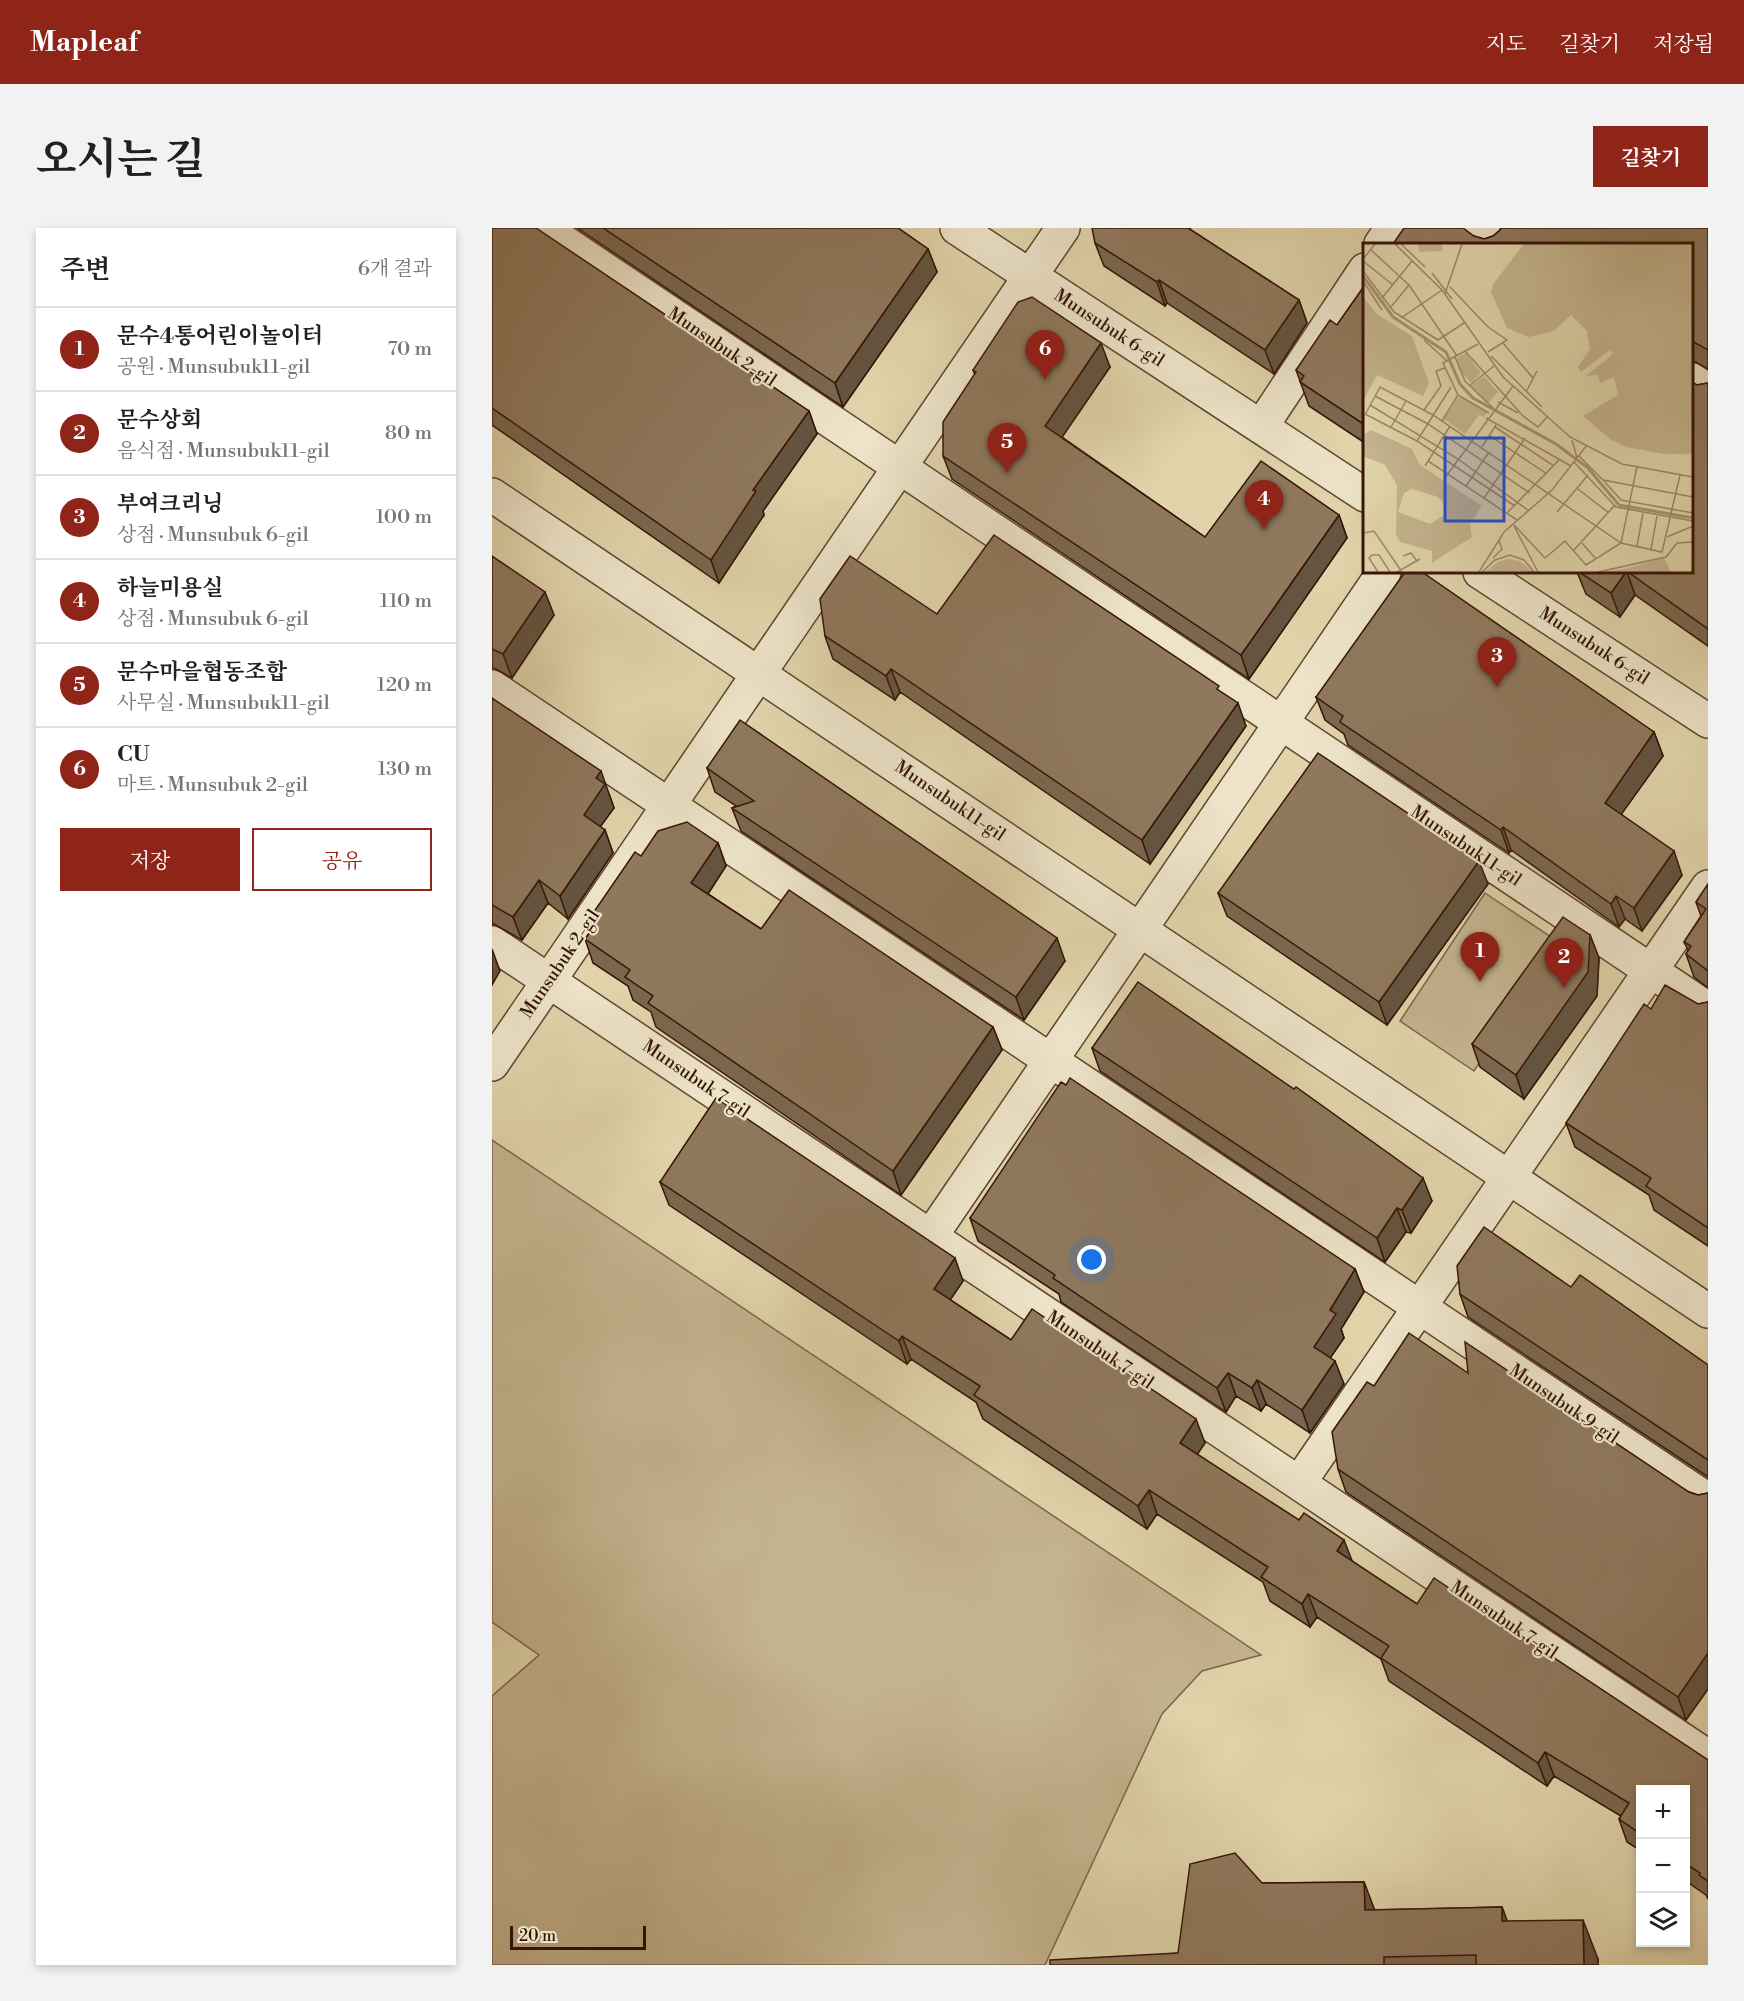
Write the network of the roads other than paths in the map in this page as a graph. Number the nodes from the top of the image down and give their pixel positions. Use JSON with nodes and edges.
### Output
{"nodes":[{"id":1,"x":543,"y":228,"type":"edge"},
{"id":2,"x":957,"y":228,"type":"edge"},
{"id":3,"x":1063,"y":228,"type":"edge"},
{"id":4,"x":1392,"y":228,"type":"edge"},
{"id":5,"x":1469,"y":228,"type":"edge"},
{"id":6,"x":1382,"y":243,"type":"edge"},
{"id":7,"x":1492,"y":243,"type":"edge"},
{"id":8,"x":1363,"y":273,"type":"edge"},
{"id":9,"x":1030,"y":276,"type":"junction"},
{"id":10,"x":1693,"y":381,"type":"edge"},
{"id":11,"x":1708,"y":391,"type":"edge"},
{"id":12,"x":1261,"y":427,"type":"junction"},
{"id":13,"x":900,"y":467,"type":"junction"},
{"id":14,"x":1363,"y":494,"type":"edge"},
{"id":15,"x":492,"y":495,"type":"edge"},
{"id":16,"x":1383,"y":573,"type":"edge"},
{"id":17,"x":1482,"y":573,"type":"edge"},
{"id":18,"x":759,"y":672,"type":"junction"},
{"id":19,"x":492,"y":687,"type":"edge"},
{"id":20,"x":1708,"y":721,"type":"edge"},
{"id":21,"x":1281,"y":722,"type":"junction"},
{"id":22,"x":669,"y":805,"type":"junction"},
{"id":23,"x":1708,"y":887,"type":"edge"},
{"id":24,"x":1141,"y":929,"type":"junction"},
{"id":25,"x":492,"y":943,"type":"edge"},
{"id":26,"x":1650,"y":970,"type":"junction"},
{"id":27,"x":549,"y":981,"type":"junction"},
{"id":28,"x":1708,"y":1009,"type":"edge"},
{"id":29,"x":1051,"y":1061,"type":"junction"},
{"id":30,"x":492,"y":1064,"type":"edge"},
{"id":31,"x":1508,"y":1177,"type":"junction"},
{"id":32,"x":931,"y":1236,"type":"junction"},
{"id":33,"x":1419,"y":1307,"type":"junction"},
{"id":34,"x":1708,"y":1311,"type":"edge"},
{"id":35,"x":1299,"y":1483,"type":"junction"},
{"id":36,"x":1708,"y":1500,"type":"edge"},
{"id":37,"x":1708,"y":1757,"type":"edge"}],
"edges":[{"from":1,"to":13,"type":"street","name":"Munsubuk 2-gil"},
{"from":2,"to":9,"type":"street","name":"Munsubuk 6-gil"},
{"from":3,"to":9,"type":"street","name":"Munsubuk 2-gil"},
{"from":4,"to":6,"type":"street"},
{"from":5,"to":7,"type":"street"},
{"from":8,"to":12,"type":"street"},
{"from":9,"to":12,"type":"street","name":"Munsubuk 6-gil"},
{"from":9,"to":13,"type":"street","name":"Munsubuk 2-gil"},
{"from":10,"to":11,"type":"street"},
{"from":12,"to":14,"type":"street","name":"Munsubuk 6-gil"},
{"from":13,"to":18,"type":"street","name":"Munsubuk 2-gil"},
{"from":13,"to":21,"type":"street","name":"Munsubuk11-gil"},
{"from":15,"to":18,"type":"street"},
{"from":16,"to":21,"type":"street"},
{"from":17,"to":20,"type":"street","name":"Munsubuk 6-gil"},
{"from":18,"to":22,"type":"street","name":"Munsubuk 2-gil"},
{"from":18,"to":24,"type":"street","name":"Munsubuk11-gil"},
{"from":19,"to":22,"type":"street"},
{"from":21,"to":24,"type":"street"},
{"from":21,"to":26,"type":"street","name":"Munsubuk11-gil"},
{"from":22,"to":27,"type":"street","name":"Munsubuk 2-gil"},
{"from":22,"to":29,"type":"street"},
{"from":23,"to":26,"type":"street"},
{"from":24,"to":29,"type":"street"},
{"from":24,"to":31,"type":"street","name":"Munsubuk11-gil"},
{"from":25,"to":27,"type":"street","name":"Munsubuk 7-gil"},
{"from":26,"to":28,"type":"street"},
{"from":26,"to":31,"type":"street"},
{"from":27,"to":30,"type":"street","name":"Munsubuk 2-gil"},
{"from":27,"to":32,"type":"street","name":"Munsubuk 7-gil"},
{"from":29,"to":32,"type":"street"},
{"from":29,"to":33,"type":"street"},
{"from":31,"to":33,"type":"street"},
{"from":31,"to":34,"type":"street"},
{"from":32,"to":35,"type":"street","name":"Munsubuk 7-gil"},
{"from":33,"to":35,"type":"street"},
{"from":33,"to":36,"type":"street","name":"Munsubuk 9-gil"},
{"from":35,"to":37,"type":"street","name":"Munsubuk 7-gil"}]}
